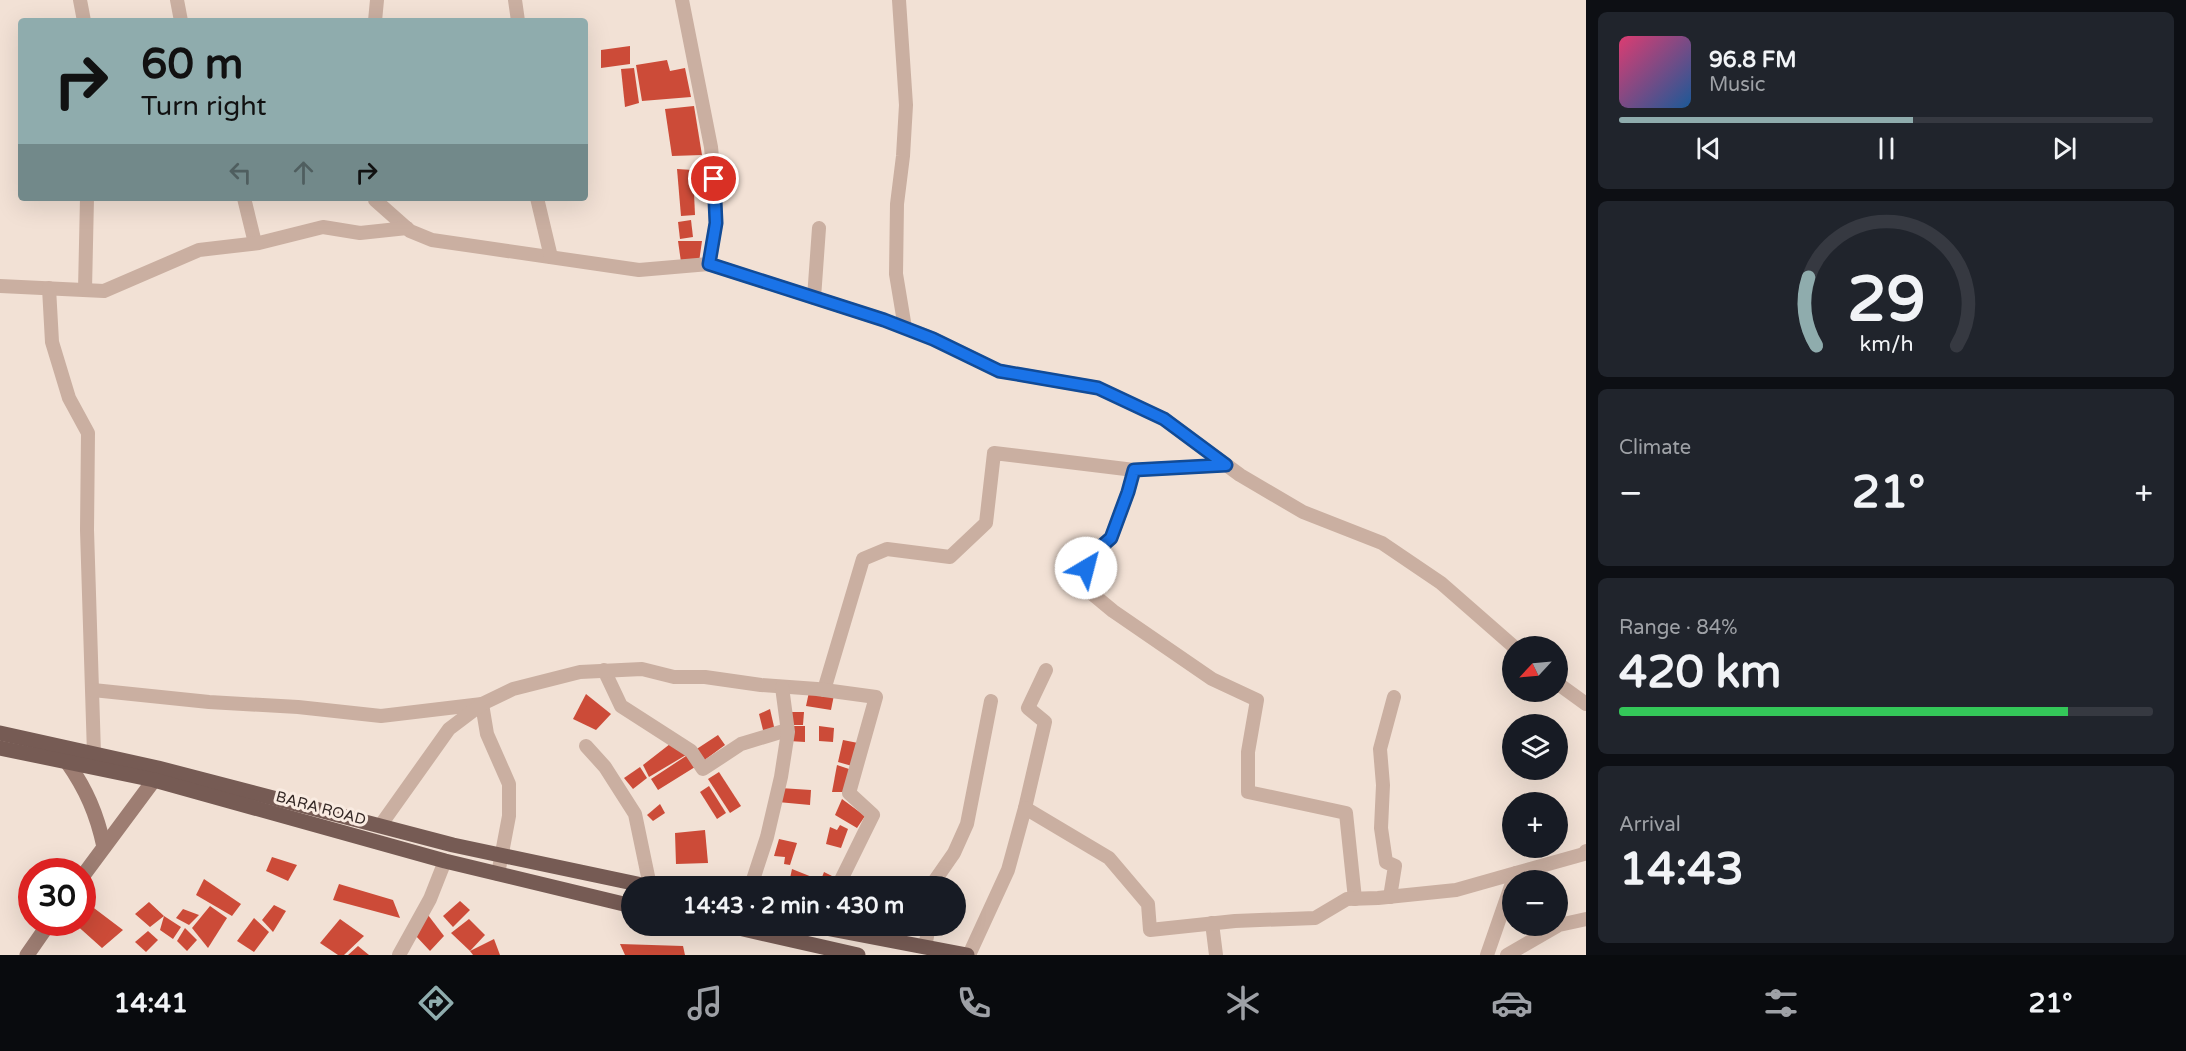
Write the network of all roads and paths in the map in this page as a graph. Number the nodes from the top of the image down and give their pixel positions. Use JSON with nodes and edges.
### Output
{"nodes":[{"id":1,"x":80,"y":0,"type":"edge"},
{"id":2,"x":177,"y":0,"type":"edge"},
{"id":3,"x":377,"y":0,"type":"edge"},
{"id":4,"x":515,"y":0,"type":"edge"},
{"id":5,"x":682,"y":0,"type":"edge"},
{"id":6,"x":899,"y":0,"type":"edge"},
{"id":7,"x":83,"y":18,"type":"edge"},
{"id":8,"x":180,"y":18,"type":"edge"},
{"id":9,"x":375,"y":18,"type":"edge"},
{"id":10,"x":518,"y":18,"type":"edge"},
{"id":11,"x":87,"y":201,"type":"edge"},
{"id":12,"x":245,"y":201,"type":"edge"},
{"id":13,"x":378,"y":201,"type":"edge"},
{"id":14,"x":538,"y":201,"type":"edge"},
{"id":15,"x":407,"y":228,"type":"junction"},
{"id":16,"x":819,"y":228,"type":"dead end"},
{"id":17,"x":255,"y":243,"type":"junction"},
{"id":18,"x":551,"y":257,"type":"junction"},
{"id":19,"x":709,"y":264,"type":"junction"},
{"id":20,"x":0,"y":286,"type":"edge"},
{"id":21,"x":49,"y":288,"type":"junction"},
{"id":22,"x":85,"y":290,"type":"junction"},
{"id":23,"x":814,"y":298,"type":"junction"},
{"id":24,"x":905,"y":328,"type":"junction"},
{"id":25,"x":1226,"y":465,"type":"junction"},
{"id":26,"x":1134,"y":470,"type":"junction"},
{"id":27,"x":1502,"y":636,"type":"edge"},
{"id":28,"x":604,"y":670,"type":"junction"},
{"id":29,"x":1046,"y":670,"type":"dead end"},
{"id":30,"x":782,"y":687,"type":"junction"},
{"id":31,"x":93,"y":690,"type":"junction"},
{"id":32,"x":824,"y":690,"type":"junction"},
{"id":33,"x":1568,"y":691,"type":"edge"},
{"id":34,"x":1394,"y":697,"type":"dead end"},
{"id":35,"x":991,"y":701,"type":"dead end"},
{"id":36,"x":482,"y":704,"type":"junction"},
{"id":37,"x":1586,"y":704,"type":"edge"},
{"id":38,"x":787,"y":730,"type":"junction"},
{"id":39,"x":0,"y":733,"type":"edge"},
{"id":40,"x":586,"y":746,"type":"dead end"},
{"id":41,"x":0,"y":748,"type":"edge"},
{"id":42,"x":94,"y":754,"type":"junction"},
{"id":43,"x":69,"y":755,"type":"junction"},
{"id":44,"x":156,"y":774,"type":"junction"},
{"id":45,"x":1025,"y":807,"type":"junction"},
{"id":46,"x":380,"y":826,"type":"junction"},
{"id":47,"x":104,"y":847,"type":"junction"},
{"id":48,"x":1586,"y":851,"type":"edge"},
{"id":49,"x":502,"y":855,"type":"junction"},
{"id":50,"x":96,"y":858,"type":"edge"},
{"id":51,"x":446,"y":861,"type":"junction"},
{"id":52,"x":550,"y":866,"type":"junction"},
{"id":53,"x":1539,"y":870,"type":"edge"},
{"id":54,"x":498,"y":874,"type":"junction"},
{"id":55,"x":647,"y":876,"type":"edge"},
{"id":56,"x":754,"y":876,"type":"edge"},
{"id":57,"x":843,"y":876,"type":"edge"},
{"id":58,"x":938,"y":876,"type":"edge"},
{"id":59,"x":621,"y":880,"type":"edge"},
{"id":60,"x":1502,"y":881,"type":"edge"},
{"id":61,"x":546,"y":885,"type":"junction"},
{"id":62,"x":1389,"y":897,"type":"junction"},
{"id":63,"x":1355,"y":899,"type":"junction"},
{"id":64,"x":621,"y":903,"type":"edge"},
{"id":65,"x":1502,"y":913,"type":"edge"},
{"id":66,"x":1586,"y":919,"type":"edge"},
{"id":67,"x":1212,"y":923,"type":"junction"},
{"id":68,"x":40,"y":936,"type":"edge"},
{"id":69,"x":774,"y":936,"type":"edge"},
{"id":70,"x":862,"y":936,"type":"edge"},
{"id":71,"x":927,"y":936,"type":"edge"},
{"id":72,"x":924,"y":951,"type":"edge"},
{"id":73,"x":27,"y":955,"type":"edge"},
{"id":74,"x":399,"y":955,"type":"edge"},
{"id":75,"x":858,"y":955,"type":"edge"},
{"id":76,"x":968,"y":955,"type":"edge"},
{"id":77,"x":1216,"y":955,"type":"edge"},
{"id":78,"x":1487,"y":955,"type":"edge"},
{"id":79,"x":1507,"y":955,"type":"edge"}],
"edges":[{"from":1,"to":7,"type":"street"},
{"from":2,"to":8,"type":"street"},
{"from":3,"to":9,"type":"street"},
{"from":4,"to":10,"type":"street"},
{"from":5,"to":19,"type":"street"},
{"from":6,"to":24,"type":"street"},
{"from":11,"to":22,"type":"street"},
{"from":12,"to":17,"type":"street"},
{"from":13,"to":15,"type":"street"},
{"from":14,"to":18,"type":"street"},
{"from":15,"to":17,"type":"street"},
{"from":15,"to":18,"type":"street"},
{"from":16,"to":23,"type":"street"},
{"from":17,"to":22,"type":"street"},
{"from":18,"to":19,"type":"street"},
{"from":19,"to":23,"type":"street"},
{"from":20,"to":21,"type":"street"},
{"from":21,"to":22,"type":"street"},
{"from":21,"to":31,"type":"street"},
{"from":23,"to":24,"type":"street"},
{"from":24,"to":25,"type":"street"},
{"from":25,"to":26,"type":"street"},
{"from":25,"to":27,"type":"street"},
{"from":26,"to":32,"type":"street"},
{"from":26,"to":63,"type":"street"},
{"from":28,"to":30,"type":"street"},
{"from":28,"to":36,"type":"street"},
{"from":28,"to":38,"type":"street"},
{"from":29,"to":45,"type":"street"},
{"from":30,"to":32,"type":"street"},
{"from":30,"to":38,"type":"street"},
{"from":31,"to":36,"type":"street"},
{"from":31,"to":42,"type":"street"},
{"from":32,"to":57,"type":"street"},
{"from":33,"to":37,"type":"street"},
{"from":34,"to":62,"type":"street"},
{"from":35,"to":58,"type":"street"},
{"from":36,"to":46,"type":"street"},
{"from":36,"to":49,"type":"street"},
{"from":38,"to":56,"type":"street"},
{"from":39,"to":43,"type":"main road"},
{"from":40,"to":55,"type":"street"},
{"from":41,"to":43,"type":"main road","name":"BARA ROAD"},
{"from":42,"to":43,"type":"main road"},
{"from":42,"to":44,"type":"main road"},
{"from":43,"to":44,"type":"main road","name":"BARA ROAD"},
{"from":43,"to":47,"type":"main road"},
{"from":44,"to":46,"type":"main road"},
{"from":44,"to":47,"type":"main road"},
{"from":44,"to":51,"type":"main road","name":"BARA ROAD"},
{"from":45,"to":67,"type":"street"},
{"from":45,"to":76,"type":"street"},
{"from":46,"to":49,"type":"main road"},
{"from":47,"to":50,"type":"main road"},
{"from":48,"to":53,"type":"street"},
{"from":49,"to":52,"type":"main road"},
{"from":49,"to":54,"type":"street"},
{"from":51,"to":54,"type":"main road","name":"BARA ROAD"},
{"from":51,"to":74,"type":"street"},
{"from":52,"to":59,"type":"main road"},
{"from":52,"to":61,"type":"main road"},
{"from":54,"to":61,"type":"main road","name":"BARA ROAD"},
{"from":60,"to":62,"type":"street"},
{"from":61,"to":64,"type":"main road","name":"BARA ROAD"},
{"from":62,"to":63,"type":"street"},
{"from":63,"to":67,"type":"street"},
{"from":65,"to":78,"type":"street"},
{"from":66,"to":79,"type":"street"},
{"from":67,"to":77,"type":"street"},
{"from":68,"to":73,"type":"main road"},
{"from":69,"to":75,"type":"main road"},
{"from":70,"to":72,"type":"main road"},
{"from":71,"to":72,"type":"street"},
{"from":72,"to":76,"type":"main road"}]}
